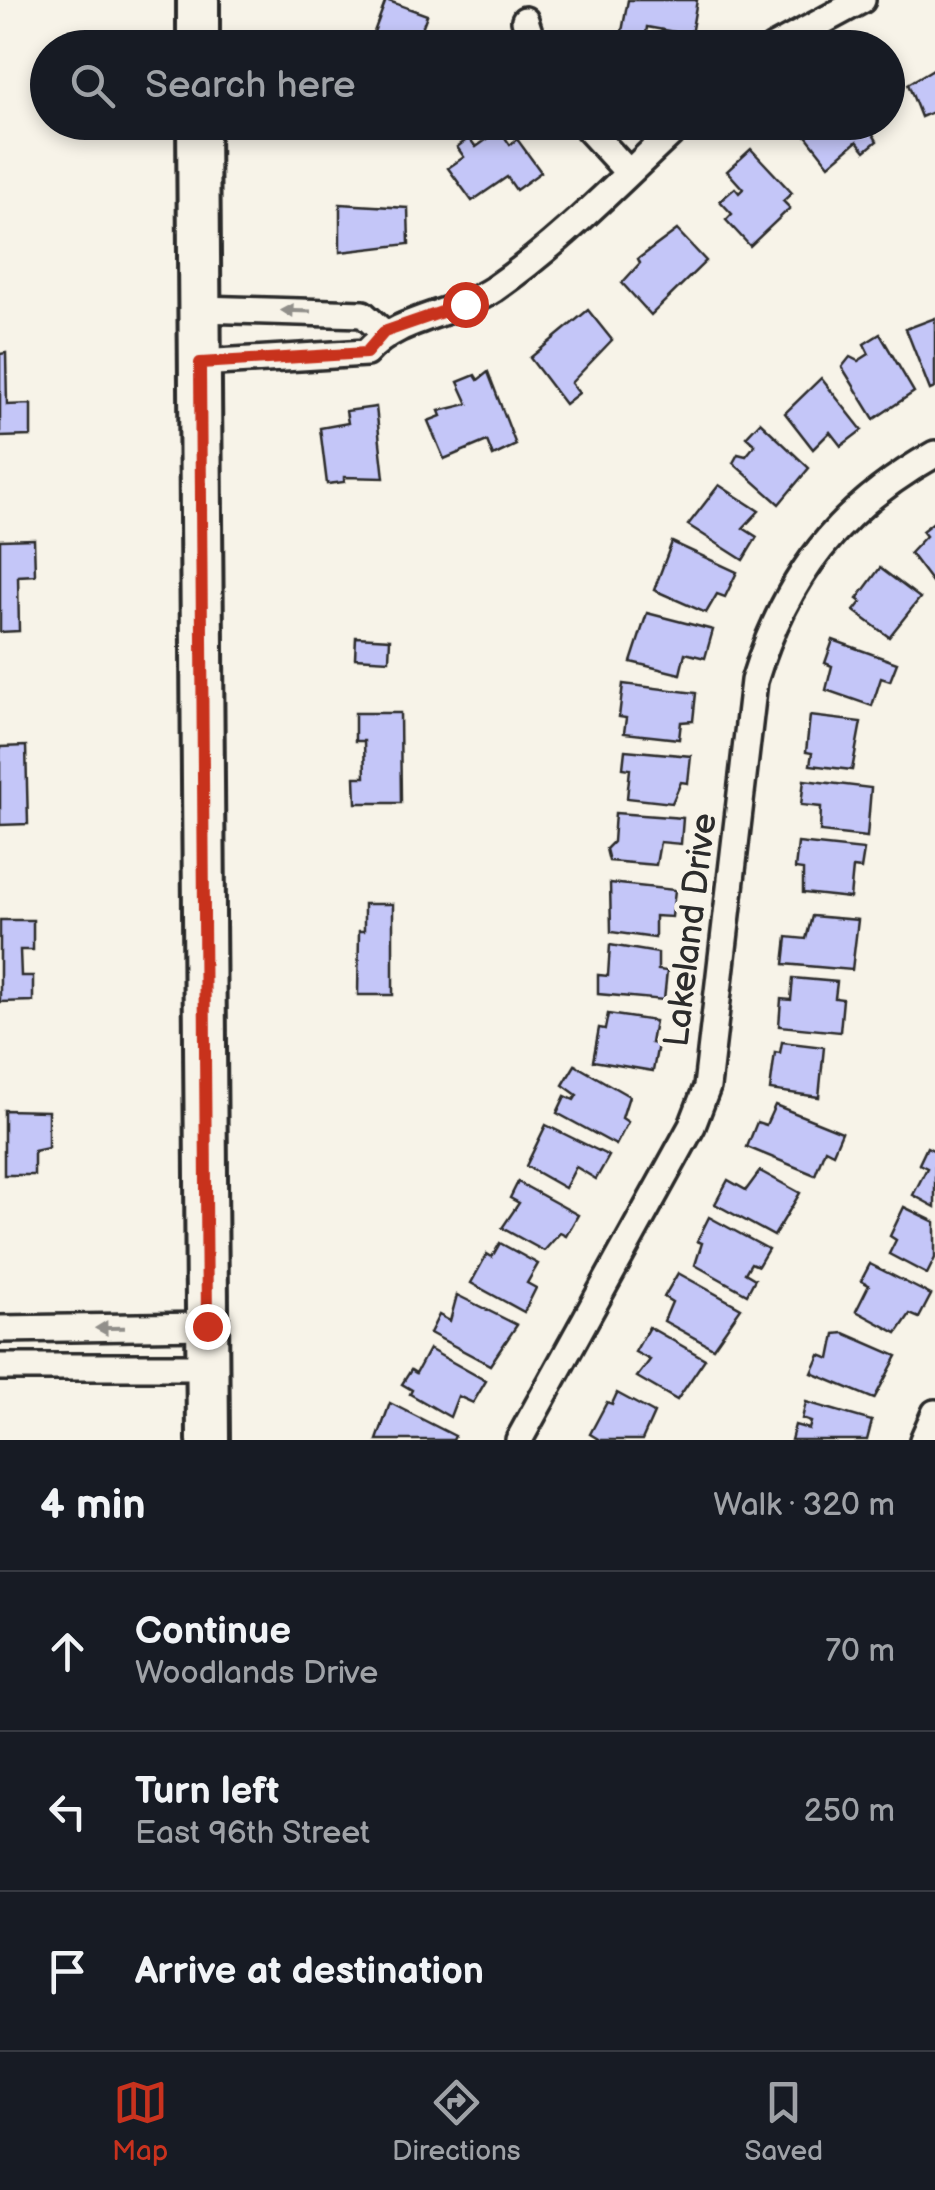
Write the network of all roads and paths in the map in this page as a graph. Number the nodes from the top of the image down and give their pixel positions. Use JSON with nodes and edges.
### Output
{"nodes":[{"id":1,"x":198,"y":0,"type":"edge"},
{"id":2,"x":862,"y":0,"type":"edge"},
{"id":3,"x":525,"y":20,"type":"dead end"},
{"id":4,"x":198,"y":30,"type":"edge"},
{"id":5,"x":528,"y":30,"type":"edge"},
{"id":6,"x":806,"y":30,"type":"edge"},
{"id":7,"x":198,"y":140,"type":"edge"},
{"id":8,"x":599,"y":140,"type":"edge"},
{"id":9,"x":663,"y":140,"type":"edge"},
{"id":10,"x":628,"y":172,"type":"junction"},
{"id":11,"x":200,"y":310,"type":"junction"},
{"id":12,"x":384,"y":332,"type":"junction"},
{"id":13,"x":200,"y":363,"type":"junction"},
{"id":14,"x":935,"y":454,"type":"edge"},
{"id":15,"x":207,"y":1326,"type":"junction"},
{"id":16,"x":0,"y":1329,"type":"edge"},
{"id":17,"x":0,"y":1367,"type":"edge"},
{"id":18,"x":207,"y":1367,"type":"junction"},
{"id":19,"x":935,"y":1413,"type":"edge"},
{"id":20,"x":208,"y":1440,"type":"edge"},
{"id":21,"x":519,"y":1440,"type":"edge"},
{"id":22,"x":923,"y":1440,"type":"edge"}],
"edges":[{"from":1,"to":4,"type":"main road"},
{"from":2,"to":6,"type":"street"},
{"from":3,"to":5,"type":"street"},
{"from":7,"to":11,"type":"main road"},
{"from":8,"to":10,"type":"street"},
{"from":9,"to":10,"type":"street"},
{"from":10,"to":12,"type":"street"},
{"from":12,"to":11,"type":"street","one_way":true},
{"from":11,"to":13,"type":"main road"},
{"from":12,"to":13,"type":"street"},
{"from":13,"to":15,"type":"main road"},
{"from":14,"to":21,"type":"street","name":"Lakeland Drive"},
{"from":15,"to":16,"type":"street","one_way":true},
{"from":15,"to":18,"type":"main road"},
{"from":17,"to":18,"type":"street"},
{"from":18,"to":20,"type":"main road"},
{"from":19,"to":22,"type":"street"}]}
